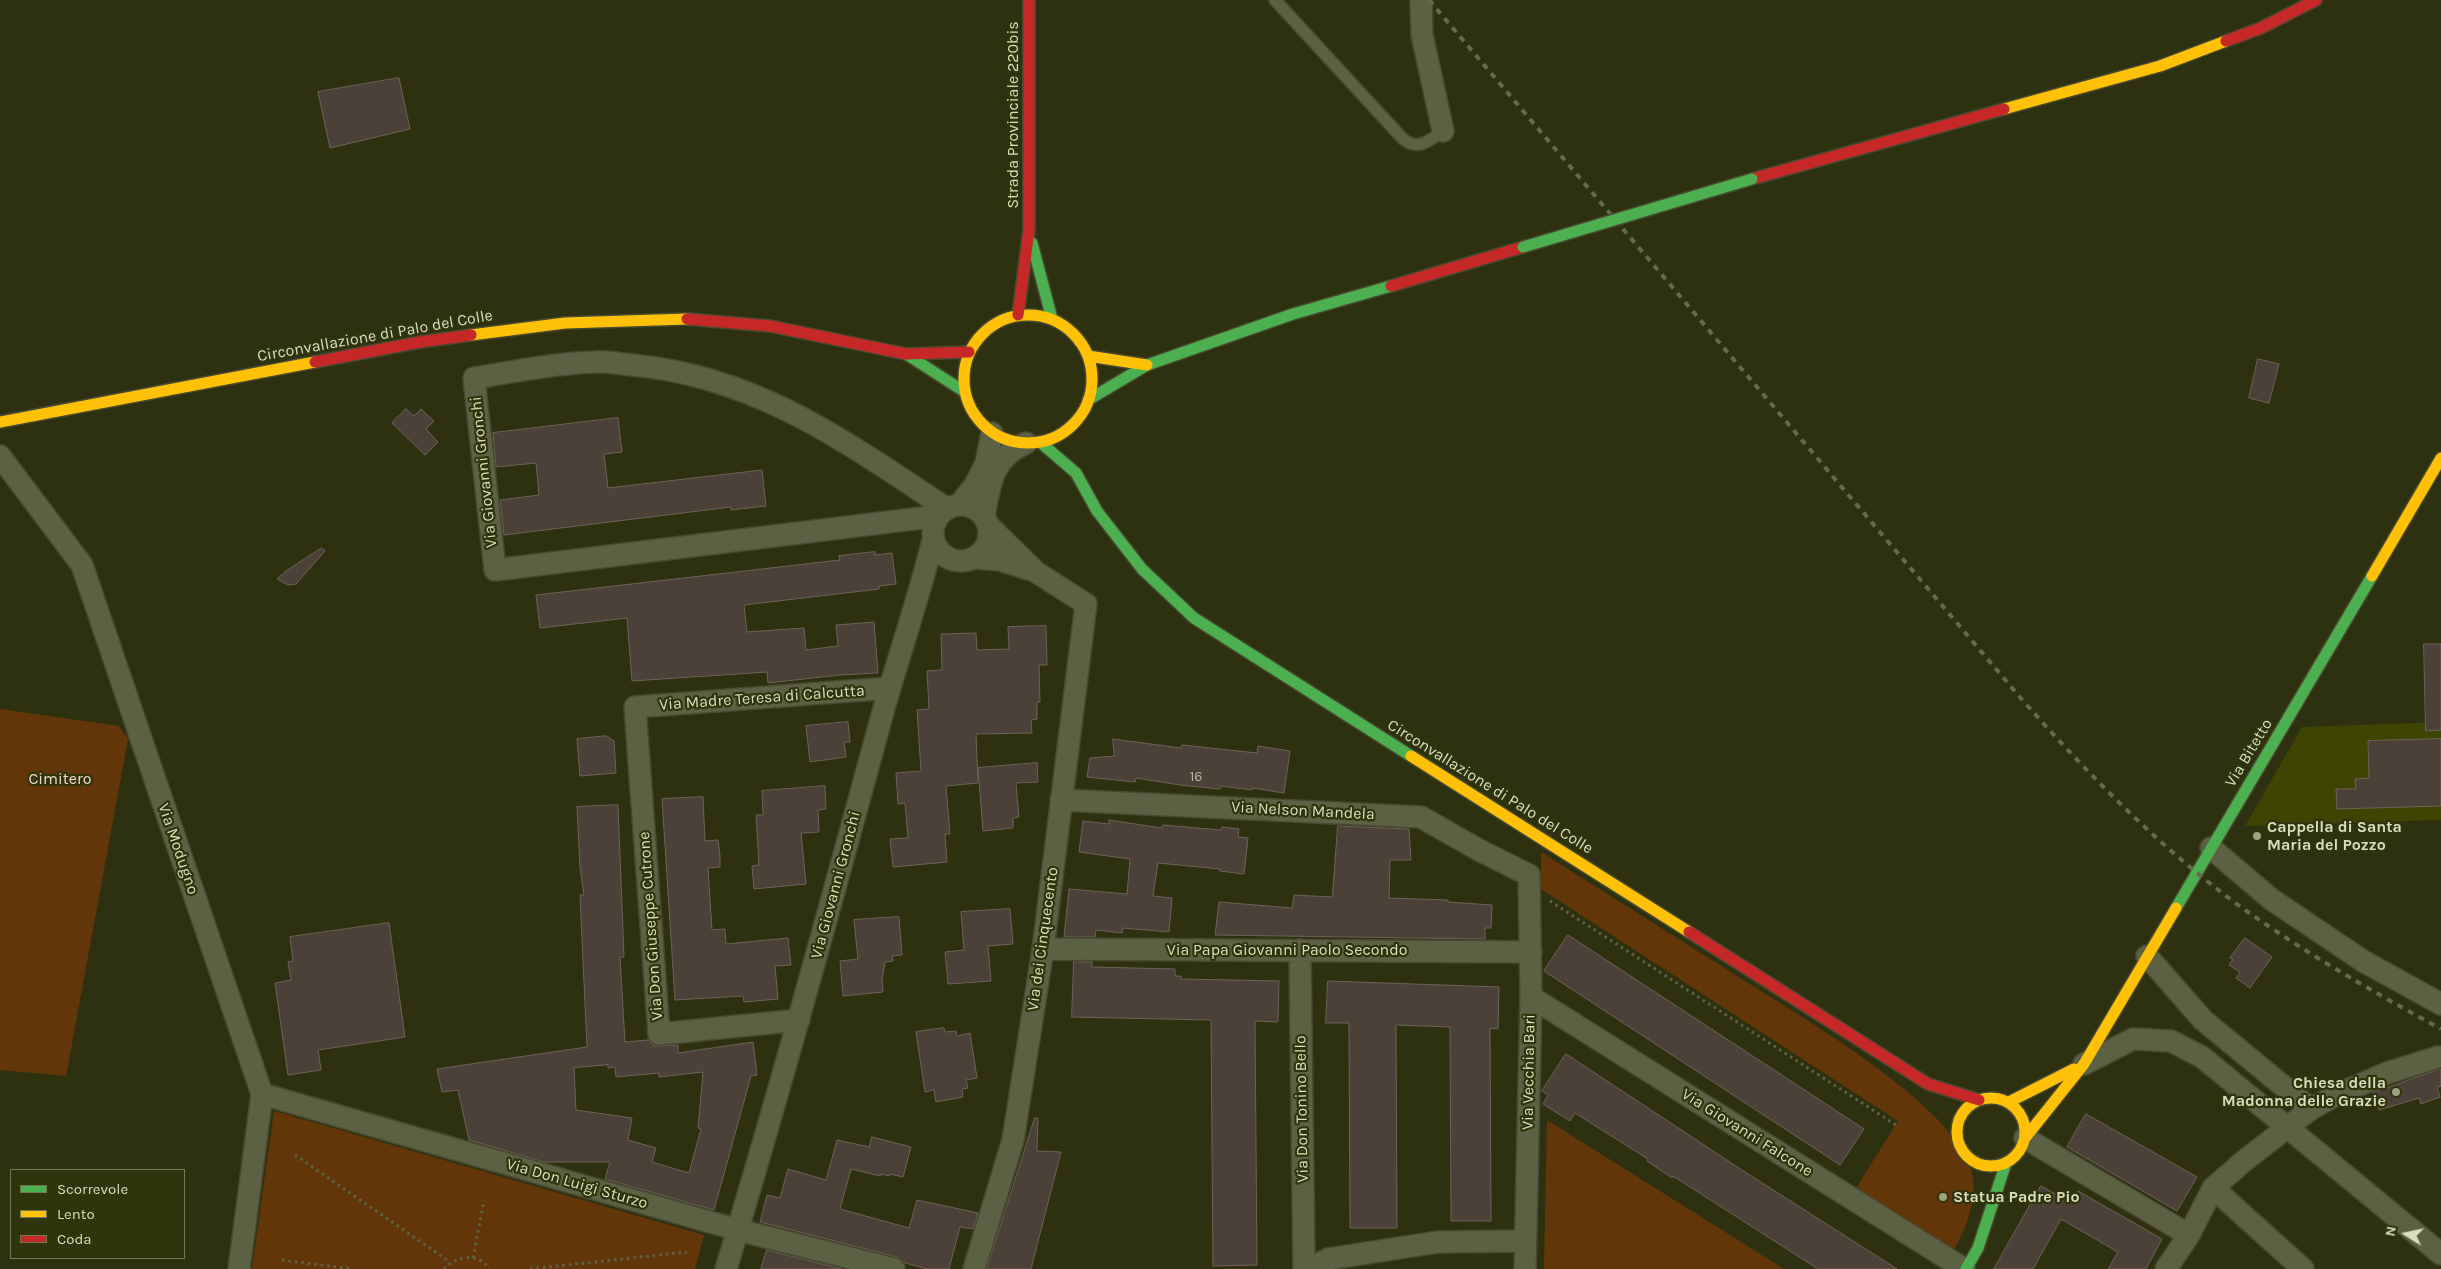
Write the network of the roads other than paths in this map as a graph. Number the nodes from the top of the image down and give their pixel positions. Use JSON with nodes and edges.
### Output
{"nodes":[{"id":1,"x":1029,"y":0,"type":"edge"},
{"id":2,"x":1275,"y":0,"type":"edge"},
{"id":3,"x":1421,"y":0,"type":"edge"},
{"id":4,"x":2316,"y":0,"type":"edge"},
{"id":5,"x":1443,"y":131,"type":"joint"},
{"id":6,"x":1029,"y":230,"type":"junction"},
{"id":7,"x":1018,"y":315,"type":"junction"},
{"id":8,"x":1052,"y":319,"type":"junction"},
{"id":9,"x":969,"y":352,"type":"junction"},
{"id":10,"x":906,"y":354,"type":"junction"},
{"id":11,"x":1088,"y":356,"type":"junction"},
{"id":12,"x":1147,"y":365,"type":"junction"},
{"id":13,"x":965,"y":392,"type":"junction"},
{"id":14,"x":1088,"y":400,"type":"junction"},
{"id":15,"x":1077,"y":419,"type":"junction"},
{"id":16,"x":0,"y":422,"type":"edge"},
{"id":17,"x":992,"y":432,"type":"junction"},
{"id":18,"x":1077,"y":437,"type":"dead end"},
{"id":19,"x":1033,"y":443,"type":"junction"},
{"id":20,"x":1076,"y":455,"type":"dead end"},
{"id":21,"x":0,"y":456,"type":"edge"},
{"id":22,"x":2441,"y":458,"type":"edge"},
{"id":23,"x":1076,"y":473,"type":"junction"},
{"id":24,"x":948,"y":509,"type":"junction"},
{"id":25,"x":986,"y":521,"type":"junction"},
{"id":26,"x":933,"y":540,"type":"junction"},
{"id":27,"x":966,"y":559,"type":"junction"},
{"id":28,"x":1036,"y":572,"type":"junction"},
{"id":29,"x":920,"y":591,"type":"junction"},
{"id":30,"x":890,"y":688,"type":"junction"},
{"id":31,"x":635,"y":707,"type":"joint"},
{"id":32,"x":1061,"y":800,"type":"junction"},
{"id":33,"x":2211,"y":848,"type":"junction"},
{"id":34,"x":1530,"y":882,"type":"joint"},
{"id":35,"x":1043,"y":949,"type":"junction"},
{"id":36,"x":1300,"y":950,"type":"junction"},
{"id":37,"x":1531,"y":952,"type":"junction"},
{"id":38,"x":2147,"y":956,"type":"junction"},
{"id":39,"x":1531,"y":997,"type":"junction"},
{"id":40,"x":2441,"y":1004,"type":"edge"},
{"id":41,"x":799,"y":1020,"type":"junction"},
{"id":42,"x":2438,"y":1057,"type":"dead end"},
{"id":43,"x":2084,"y":1064,"type":"junction"},
{"id":44,"x":1928,"y":1084,"type":"junction"},
{"id":45,"x":262,"y":1094,"type":"junction"},
{"id":46,"x":1939,"y":1099,"type":"dead end"},
{"id":47,"x":1979,"y":1100,"type":"junction"},
{"id":48,"x":2008,"y":1102,"type":"junction"},
{"id":49,"x":2311,"y":1109,"type":"junction"},
{"id":50,"x":1949,"y":1113,"type":"dead end"},
{"id":51,"x":1958,"y":1125,"type":"junction"},
{"id":52,"x":2288,"y":1127,"type":"junction"},
{"id":53,"x":2025,"y":1138,"type":"junction"},
{"id":54,"x":2006,"y":1163,"type":"junction"},
{"id":55,"x":2213,"y":1188,"type":"junction"},
{"id":56,"x":1978,"y":1210,"type":"dead end"},
{"id":57,"x":738,"y":1230,"type":"junction"},
{"id":58,"x":2189,"y":1235,"type":"junction"},
{"id":59,"x":1525,"y":1240,"type":"junction"},
{"id":60,"x":1978,"y":1248,"type":"junction"},
{"id":61,"x":2441,"y":1254,"type":"edge"},
{"id":62,"x":239,"y":1269,"type":"edge"},
{"id":63,"x":726,"y":1269,"type":"edge"},
{"id":64,"x":894,"y":1269,"type":"edge"},
{"id":65,"x":974,"y":1269,"type":"edge"},
{"id":66,"x":1304,"y":1269,"type":"edge"},
{"id":67,"x":1309,"y":1269,"type":"edge"},
{"id":68,"x":1525,"y":1269,"type":"edge"},
{"id":69,"x":1965,"y":1269,"type":"edge"},
{"id":70,"x":2166,"y":1269,"type":"edge"},
{"id":71,"x":2303,"y":1269,"type":"edge"}],
"edges":[{"from":1,"to":6,"type":"street","name":"Strada Provinciale 220bis"},
{"from":2,"to":5,"type":"lane"},
{"from":3,"to":5,"type":"street"},
{"from":4,"to":12,"type":"street","bridge":true},
{"from":6,"to":7,"type":"street"},
{"from":6,"to":8,"type":"street"},
{"from":7,"to":8,"type":"street"},
{"from":7,"to":9,"type":"street"},
{"from":8,"to":11,"type":"street"},
{"from":9,"to":10,"type":"street"},
{"from":9,"to":13,"type":"street"},
{"from":10,"to":13,"type":"street"},
{"from":10,"to":16,"type":"street","name":"Circonvallazione di Palo del Colle"},
{"from":11,"to":12,"type":"street"},
{"from":11,"to":14,"type":"street"},
{"from":12,"to":14,"type":"street"},
{"from":13,"to":17,"type":"street"},
{"from":14,"to":15,"type":"street"},
{"from":15,"to":18,"type":"street"},
{"from":15,"to":19,"type":"street"},
{"from":17,"to":19,"type":"street"},
{"from":17,"to":24,"type":"street"},
{"from":19,"to":23,"type":"street"},
{"from":19,"to":25,"type":"street"},
{"from":20,"to":23,"type":"street"},
{"from":21,"to":45,"type":"street","name":"Via Modugno"},
{"from":22,"to":33,"type":"street","name":"Via Bitetto"},
{"from":23,"to":44,"type":"street","name":"Circonvallazione di Palo del Colle"},
{"from":24,"to":24,"type":"street","name":"Via Giovanni Gronchi"},
{"from":24,"to":25,"type":"street","name":"Via Giovanni Gronchi"},
{"from":24,"to":26,"type":"street","name":"Via Giovanni Gronchi"},
{"from":25,"to":27,"type":"street"},
{"from":25,"to":28,"type":"street","name":"Via Giovanni Gronchi"},
{"from":26,"to":27,"type":"street"},
{"from":26,"to":29,"type":"street","name":"Via Giovanni Gronchi"},
{"from":27,"to":28,"type":"street"},
{"from":27,"to":29,"type":"street"},
{"from":28,"to":32,"type":"street","name":"Via dei Cinquecento"},
{"from":29,"to":30,"type":"street","name":"Via Giovanni Gronchi"},
{"from":30,"to":31,"type":"street","name":"Via Madre Teresa di Calcutta"},
{"from":30,"to":41,"type":"street","name":"Via Giovanni Gronchi"},
{"from":31,"to":41,"type":"street","name":"Via Don Giuseppe Cutrone"},
{"from":32,"to":34,"type":"street","name":"Via Nelson Mandela"},
{"from":32,"to":35,"type":"street","name":"Via dei Cinquecento"},
{"from":33,"to":38,"type":"street","name":"Via Bitetto"},
{"from":33,"to":40,"type":"street"},
{"from":34,"to":37,"type":"street","name":"Via Vecchia Bari"},
{"from":35,"to":36,"type":"street","name":"Via Papa Giovanni Paolo Secondo"},
{"from":35,"to":65,"type":"street","name":"Via dei Cinquecento"},
{"from":36,"to":37,"type":"street","name":"Via Papa Giovanni Paolo Secondo"},
{"from":36,"to":66,"type":"street","name":"Via Don Tonino Bello"},
{"from":37,"to":39,"type":"street","name":"Via Vecchia Bari"},
{"from":38,"to":43,"type":"street","name":"Via Bitetto"},
{"from":38,"to":49,"type":"street"},
{"from":39,"to":59,"type":"street","name":"Via Vecchia Bari"},
{"from":39,"to":69,"type":"street","name":"Via Giovanni Falcone"},
{"from":41,"to":57,"type":"street","name":"Via Giovanni Gronchi"},
{"from":42,"to":49,"type":"street"},
{"from":43,"to":48,"type":"street"},
{"from":43,"to":52,"type":"street"},
{"from":43,"to":53,"type":"street","name":"Via Bitetto"},
{"from":44,"to":46,"type":"street"},
{"from":44,"to":47,"type":"street"},
{"from":45,"to":57,"type":"street","name":"Via Don Luigi Sturzo"},
{"from":45,"to":62,"type":"street","name":"Via Modugno"},
{"from":47,"to":48,"type":"street"},
{"from":47,"to":51,"type":"street"},
{"from":48,"to":53,"type":"street"},
{"from":49,"to":52,"type":"street"},
{"from":50,"to":51,"type":"street"},
{"from":51,"to":54,"type":"street"},
{"from":52,"to":55,"type":"street"},
{"from":52,"to":61,"type":"street"},
{"from":53,"to":54,"type":"street"},
{"from":53,"to":58,"type":"street"},
{"from":54,"to":60,"type":"street"},
{"from":55,"to":58,"type":"street"},
{"from":55,"to":71,"type":"street"},
{"from":56,"to":60,"type":"street"},
{"from":57,"to":63,"type":"street","name":"Via Giovanni Gronchi"},
{"from":57,"to":64,"type":"street","name":"Via Don Luigi Sturzo"},
{"from":58,"to":70,"type":"street"},
{"from":59,"to":67,"type":"street"},
{"from":59,"to":68,"type":"street","name":"Via Vecchia Bari"},
{"from":60,"to":69,"type":"street"}]}
